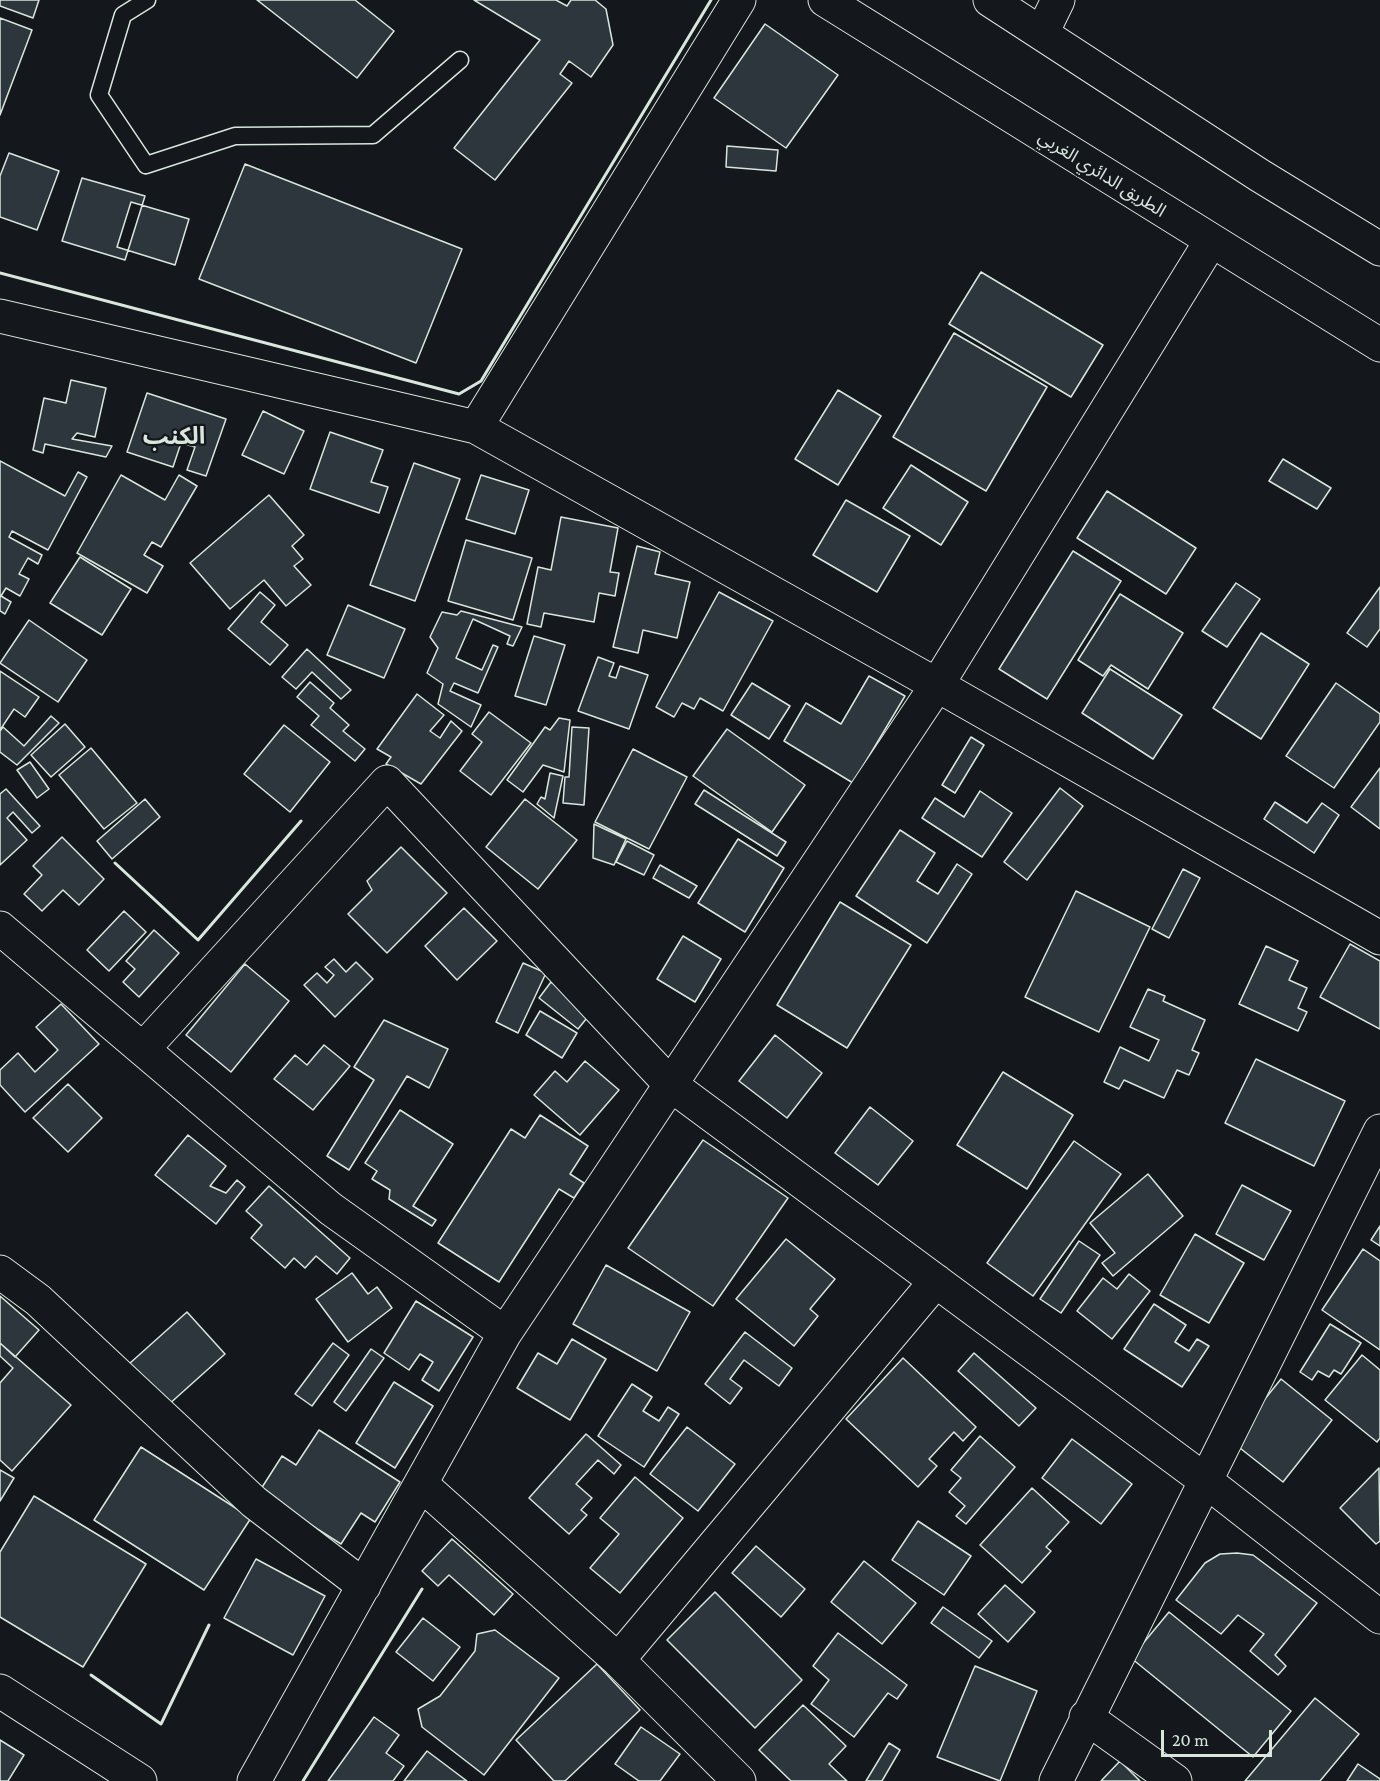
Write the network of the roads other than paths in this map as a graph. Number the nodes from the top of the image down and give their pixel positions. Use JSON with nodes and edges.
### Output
{"nodes":[{"id":1,"x":147,"y":0,"type":"edge"},
{"id":2,"x":739,"y":0,"type":"edge"},
{"id":3,"x":825,"y":0,"type":"edge"},
{"id":4,"x":990,"y":0,"type":"edge"},
{"id":5,"x":1058,"y":0,"type":"edge"},
{"id":6,"x":1042,"y":33,"type":"junction"},
{"id":7,"x":460,"y":60,"type":"dead end"},
{"id":8,"x":1211,"y":241,"type":"junction"},
{"id":9,"x":1380,"y":249,"type":"edge"},
{"id":10,"x":0,"y":316,"type":"edge"},
{"id":11,"x":1380,"y":345,"type":"edge"},
{"id":12,"x":476,"y":427,"type":"junction"},
{"id":13,"x":937,"y":685,"type":"junction"},
{"id":14,"x":1380,"y":938,"type":"edge"},
{"id":15,"x":3,"y":939,"type":"edge"},
{"id":16,"x":143,"y":1049,"type":"junction"},
{"id":17,"x":671,"y":1085,"type":"junction"},
{"id":18,"x":1380,"y":1131,"type":"edge"},
{"id":19,"x":0,"y":1272,"type":"edge"},
{"id":20,"x":936,"y":1281,"type":"junction"},
{"id":21,"x":505,"y":1334,"type":"junction"},
{"id":22,"x":1206,"y":1481,"type":"junction"},
{"id":23,"x":421,"y":1484,"type":"junction"},
{"id":24,"x":364,"y":1586,"type":"junction"},
{"id":25,"x":1380,"y":1617,"type":"edge"},
{"id":26,"x":618,"y":1660,"type":"junction"},
{"id":27,"x":0,"y":1691,"type":"edge"},
{"id":28,"x":1086,"y":1717,"type":"junction"},
{"id":29,"x":140,"y":1781,"type":"edge"},
{"id":30,"x":254,"y":1781,"type":"edge"},
{"id":31,"x":739,"y":1781,"type":"edge"},
{"id":32,"x":1056,"y":1781,"type":"edge"},
{"id":33,"x":1175,"y":1781,"type":"edge"}],
"edges":[{"from":1,"to":7,"type":"lane"},
{"from":2,"to":12,"type":"street"},
{"from":3,"to":8,"type":"street","name":"الطريق الدائري الغربي"},
{"from":4,"to":6,"type":"street"},
{"from":5,"to":6,"type":"street"},
{"from":6,"to":9,"type":"street"},
{"from":8,"to":11,"type":"street","name":"الطريق الدائري الغربي"},
{"from":8,"to":13,"type":"street"},
{"from":10,"to":12,"type":"street"},
{"from":12,"to":13,"type":"street"},
{"from":13,"to":14,"type":"street"},
{"from":13,"to":17,"type":"street"},
{"from":15,"to":16,"type":"street"},
{"from":16,"to":17,"type":"street"},
{"from":16,"to":21,"type":"street"},
{"from":17,"to":20,"type":"street"},
{"from":17,"to":21,"type":"street"},
{"from":18,"to":22,"type":"street"},
{"from":19,"to":24,"type":"street"},
{"from":20,"to":22,"type":"street"},
{"from":20,"to":26,"type":"street"},
{"from":21,"to":23,"type":"street"},
{"from":22,"to":25,"type":"street"},
{"from":22,"to":28,"type":"street"},
{"from":23,"to":24,"type":"street"},
{"from":23,"to":26,"type":"street"},
{"from":24,"to":30,"type":"street"},
{"from":26,"to":31,"type":"street"},
{"from":27,"to":29,"type":"street"},
{"from":28,"to":32,"type":"street"},
{"from":28,"to":33,"type":"street"}]}
